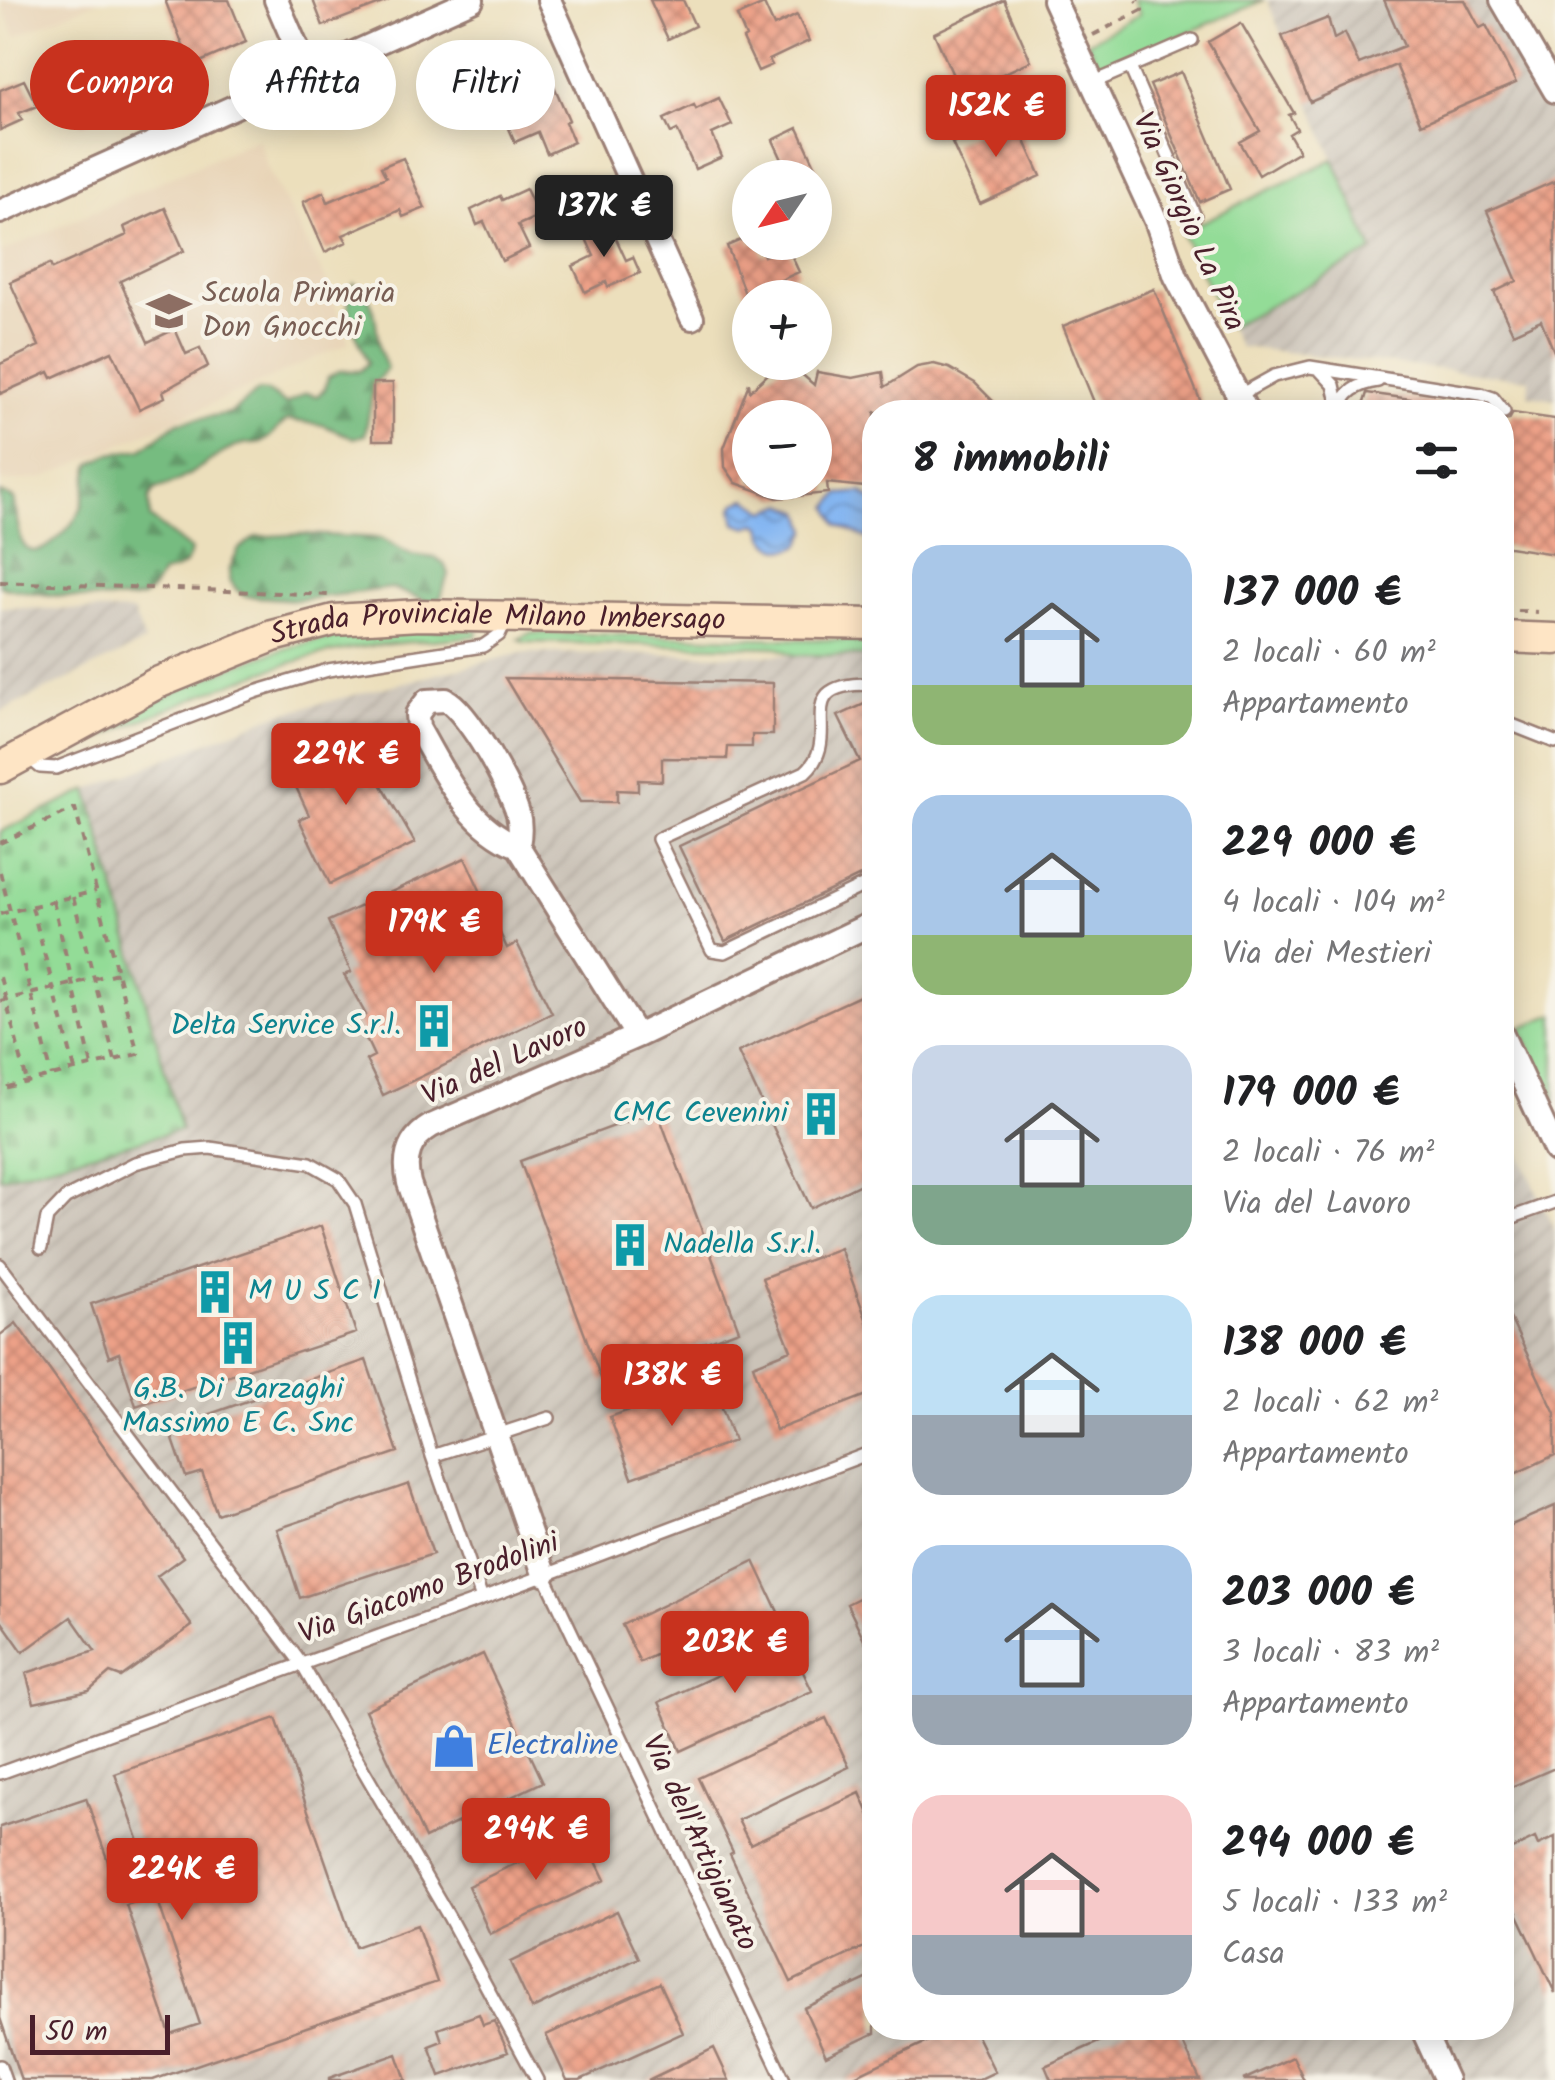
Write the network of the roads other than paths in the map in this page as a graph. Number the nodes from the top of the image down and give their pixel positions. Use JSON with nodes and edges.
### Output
{"nodes":[{"id":1,"x":276,"y":0,"type":"edge"},
{"id":2,"x":472,"y":0,"type":"edge"},
{"id":3,"x":549,"y":0,"type":"edge"},
{"id":4,"x":1054,"y":0,"type":"edge"},
{"id":5,"x":1502,"y":0,"type":"edge"},
{"id":6,"x":293,"y":40,"type":"edge"},
{"id":7,"x":383,"y":40,"type":"edge"},
{"id":8,"x":1192,"y":40,"type":"dead end"},
{"id":9,"x":1130,"y":67,"type":"junction"},
{"id":10,"x":1092,"y":83,"type":"junction"},
{"id":11,"x":1555,"y":91,"type":"edge"},
{"id":12,"x":229,"y":109,"type":"edge"},
{"id":13,"x":0,"y":212,"type":"edge"},
{"id":14,"x":1195,"y":216,"type":"dead end"},
{"id":15,"x":692,"y":318,"type":"dead end"},
{"id":16,"x":1310,"y":367,"type":"junction"},
{"id":17,"x":1388,"y":380,"type":"junction"},
{"id":18,"x":1240,"y":400,"type":"edge"},
{"id":19,"x":1247,"y":400,"type":"edge"},
{"id":20,"x":1338,"y":400,"type":"edge"},
{"id":21,"x":1346,"y":400,"type":"edge"},
{"id":22,"x":1493,"y":400,"type":"edge"},
{"id":23,"x":508,"y":616,"type":"junction"},
{"id":24,"x":862,"y":624,"type":"edge"},
{"id":25,"x":1548,"y":626,"type":"edge"},
{"id":26,"x":1514,"y":634,"type":"edge"},
{"id":27,"x":862,"y":684,"type":"edge"},
{"id":28,"x":1514,"y":725,"type":"edge"},
{"id":29,"x":1555,"y":742,"type":"edge"},
{"id":30,"x":9,"y":757,"type":"edge"},
{"id":31,"x":518,"y":846,"type":"junction"},
{"id":32,"x":862,"y":886,"type":"edge"},
{"id":33,"x":862,"y":928,"type":"edge"},
{"id":34,"x":638,"y":1036,"type":"junction"},
{"id":35,"x":1514,"y":1061,"type":"edge"},
{"id":36,"x":1555,"y":1150,"type":"edge"},
{"id":37,"x":1555,"y":1202,"type":"edge"},
{"id":38,"x":1514,"y":1216,"type":"edge"},
{"id":39,"x":41,"y":1248,"type":"dead end"},
{"id":40,"x":0,"y":1264,"type":"edge"},
{"id":41,"x":549,"y":1418,"type":"dead end"},
{"id":42,"x":496,"y":1435,"type":"junction"},
{"id":43,"x":432,"y":1456,"type":"junction"},
{"id":44,"x":862,"y":1456,"type":"edge"},
{"id":45,"x":544,"y":1574,"type":"junction"},
{"id":46,"x":482,"y":1599,"type":"junction"},
{"id":47,"x":301,"y":1663,"type":"junction"},
{"id":48,"x":0,"y":1774,"type":"edge"},
{"id":49,"x":1428,"y":2040,"type":"edge"},
{"id":50,"x":0,"y":2066,"type":"edge"},
{"id":51,"x":5,"y":2080,"type":"edge"},
{"id":52,"x":537,"y":2080,"type":"edge"},
{"id":53,"x":784,"y":2080,"type":"edge"},
{"id":54,"x":1446,"y":2080,"type":"edge"}],
"edges":[{"from":1,"to":6,"type":"street"},
{"from":2,"to":7,"type":"street"},
{"from":3,"to":15,"type":"street"},
{"from":4,"to":10,"type":"street","name":"Via Giorgio La Pira"},
{"from":5,"to":11,"type":"street"},
{"from":8,"to":9,"type":"lane"},
{"from":9,"to":10,"type":"lane"},
{"from":9,"to":14,"type":"lane"},
{"from":10,"to":18,"type":"street","name":"Via Giorgio La Pira"},
{"from":12,"to":13,"type":"street"},
{"from":16,"to":17,"type":"lane"},
{"from":16,"to":19,"type":"lane"},
{"from":16,"to":20,"type":"lane"},
{"from":17,"to":21,"type":"lane"},
{"from":17,"to":22,"type":"lane"},
{"from":23,"to":24,"type":"main road","name":"Strada Provinciale Milano Imbersago"},
{"from":23,"to":30,"type":"main road","name":"Strada Provinciale Milano Imbersago"},
{"from":23,"to":30,"type":"lane"},
{"from":25,"to":26,"type":"main road"},
{"from":27,"to":32,"type":"lane"},
{"from":28,"to":29,"type":"lane"},
{"from":31,"to":31,"type":"street"},
{"from":31,"to":34,"type":"street"},
{"from":33,"to":34,"type":"street","name":"Via del Lavoro"},
{"from":34,"to":42,"type":"street","name":"Via del Lavoro"},
{"from":35,"to":36,"type":"street"},
{"from":37,"to":38,"type":"lane"},
{"from":39,"to":43,"type":"lane"},
{"from":40,"to":47,"type":"lane"},
{"from":41,"to":42,"type":"lane"},
{"from":42,"to":43,"type":"lane"},
{"from":42,"to":45,"type":"street","name":"Via del Lavoro"},
{"from":43,"to":46,"type":"lane"},
{"from":44,"to":45,"type":"lane","name":"Via Giacomo Brodolini"},
{"from":45,"to":46,"type":"lane","name":"Via Giacomo Brodolini"},
{"from":45,"to":53,"type":"lane","name":"Via dell'Artigianato"},
{"from":46,"to":47,"type":"lane","name":"Via Giacomo Brodolini"},
{"from":47,"to":48,"type":"lane","name":"Via Giacomo Brodolini"},
{"from":47,"to":52,"type":"lane"},
{"from":49,"to":54,"type":"street"},
{"from":50,"to":51,"type":"lane"}]}
